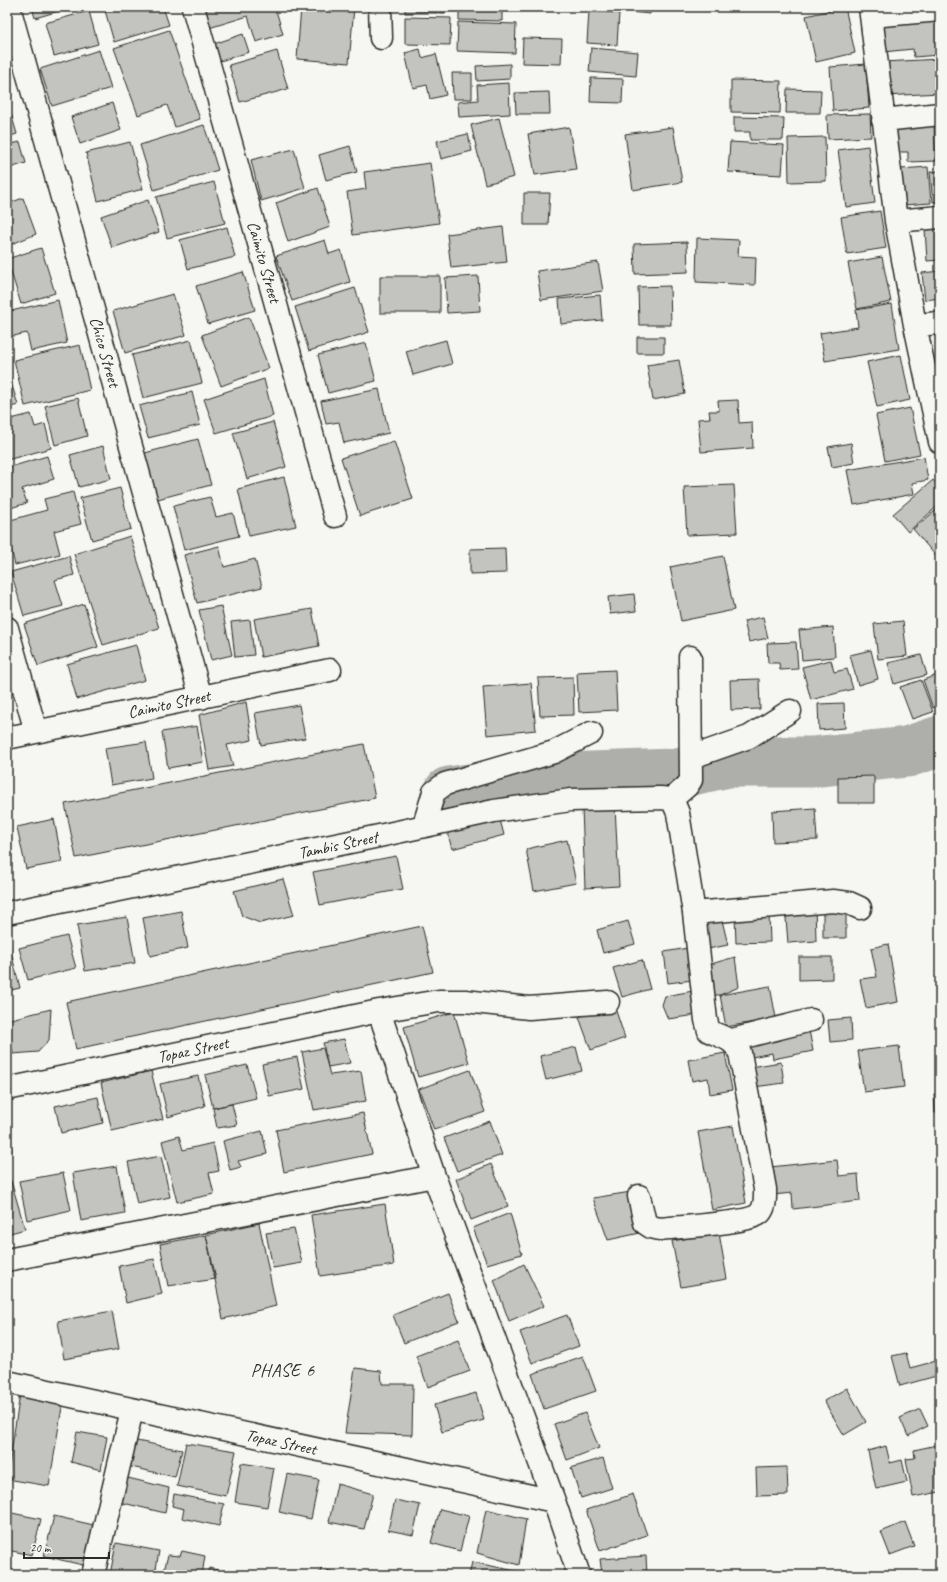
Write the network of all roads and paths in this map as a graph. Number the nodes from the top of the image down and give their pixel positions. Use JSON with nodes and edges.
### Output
{"nodes":[{"id":1,"x":9,"y":7,"type":"edge"},
{"id":2,"x":193,"y":7,"type":"edge"},
{"id":3,"x":380,"y":7,"type":"edge"},
{"id":4,"x":940,"y":10,"type":"edge"},
{"id":5,"x":870,"y":11,"type":"edge"},
{"id":6,"x":381,"y":38,"type":"dead end"},
{"id":7,"x":940,"y":114,"type":"edge"},
{"id":8,"x":883,"y":120,"type":"junction"},
{"id":9,"x":940,"y":217,"type":"edge"},
{"id":10,"x":896,"y":221,"type":"junction"},
{"id":11,"x":940,"y":323,"type":"edge"},
{"id":12,"x":915,"y":325,"type":"junction"},
{"id":13,"x":939,"y":436,"type":"edge"},
{"id":14,"x":334,"y":516,"type":"dead end"},
{"id":15,"x":7,"y":628,"type":"edge"},
{"id":16,"x":690,"y":657,"type":"dead end"},
{"id":17,"x":330,"y":670,"type":"dead end"},
{"id":18,"x":201,"y":698,"type":"junction"},
{"id":19,"x":790,"y":711,"type":"dead end"},
{"id":20,"x":36,"y":732,"type":"junction"},
{"id":21,"x":591,"y":733,"type":"dead end"},
{"id":22,"x":7,"y":738,"type":"edge"},
{"id":23,"x":692,"y":757,"type":"junction"},
{"id":24,"x":672,"y":799,"type":"junction"},
{"id":25,"x":424,"y":825,"type":"junction"},
{"id":26,"x":860,"y":908,"type":"dead end"},
{"id":27,"x":694,"y":913,"type":"junction"},
{"id":28,"x":7,"y":914,"type":"edge"},
{"id":29,"x":608,"y":1002,"type":"dead end"},
{"id":30,"x":379,"y":1011,"type":"junction"},
{"id":31,"x":811,"y":1020,"type":"dead end"},
{"id":32,"x":732,"y":1040,"type":"junction"},
{"id":33,"x":7,"y":1090,"type":"edge"},
{"id":34,"x":434,"y":1176,"type":"junction"},
{"id":35,"x":639,"y":1196,"type":"dead end"},
{"id":36,"x":7,"y":1260,"type":"edge"},
{"id":37,"x":7,"y":1382,"type":"edge"},
{"id":38,"x":132,"y":1410,"type":"junction"},
{"id":39,"x":554,"y":1501,"type":"junction"},
{"id":40,"x":93,"y":1575,"type":"edge"},
{"id":41,"x":579,"y":1575,"type":"edge"}],
"edges":[{"from":1,"to":18,"type":"street","name":"Chico Street"},
{"from":2,"to":14,"type":"street","name":"Caimito Street"},
{"from":3,"to":6,"type":"street"},
{"from":4,"to":5,"type":"street"},
{"from":5,"to":8,"type":"street"},
{"from":7,"to":8,"type":"street"},
{"from":8,"to":10,"type":"street"},
{"from":9,"to":10,"type":"street"},
{"from":10,"to":12,"type":"street"},
{"from":11,"to":12,"type":"street"},
{"from":12,"to":13,"type":"street"},
{"from":15,"to":20,"type":"street"},
{"from":16,"to":23,"type":"street"},
{"from":17,"to":18,"type":"street","name":"Caimito Street"},
{"from":18,"to":20,"type":"street","name":"Caimito Street"},
{"from":19,"to":23,"type":"street"},
{"from":20,"to":22,"type":"street","name":"Caimito Street"},
{"from":21,"to":25,"type":"street"},
{"from":23,"to":24,"type":"street"},
{"from":24,"to":25,"type":"street","name":"Tambis Street"},
{"from":24,"to":27,"type":"street"},
{"from":25,"to":28,"type":"street","name":"Tambis Street"},
{"from":26,"to":27,"type":"street"},
{"from":27,"to":32,"type":"street"},
{"from":29,"to":30,"type":"street","name":"Topaz Street"},
{"from":30,"to":33,"type":"street","name":"Topaz Street"},
{"from":30,"to":34,"type":"street"},
{"from":31,"to":32,"type":"street"},
{"from":32,"to":35,"type":"street"},
{"from":34,"to":36,"type":"street"},
{"from":34,"to":39,"type":"street"},
{"from":37,"to":38,"type":"street","name":"Topaz Street"},
{"from":38,"to":39,"type":"street","name":"Topaz Street"},
{"from":38,"to":40,"type":"street"},
{"from":39,"to":41,"type":"street"}]}
